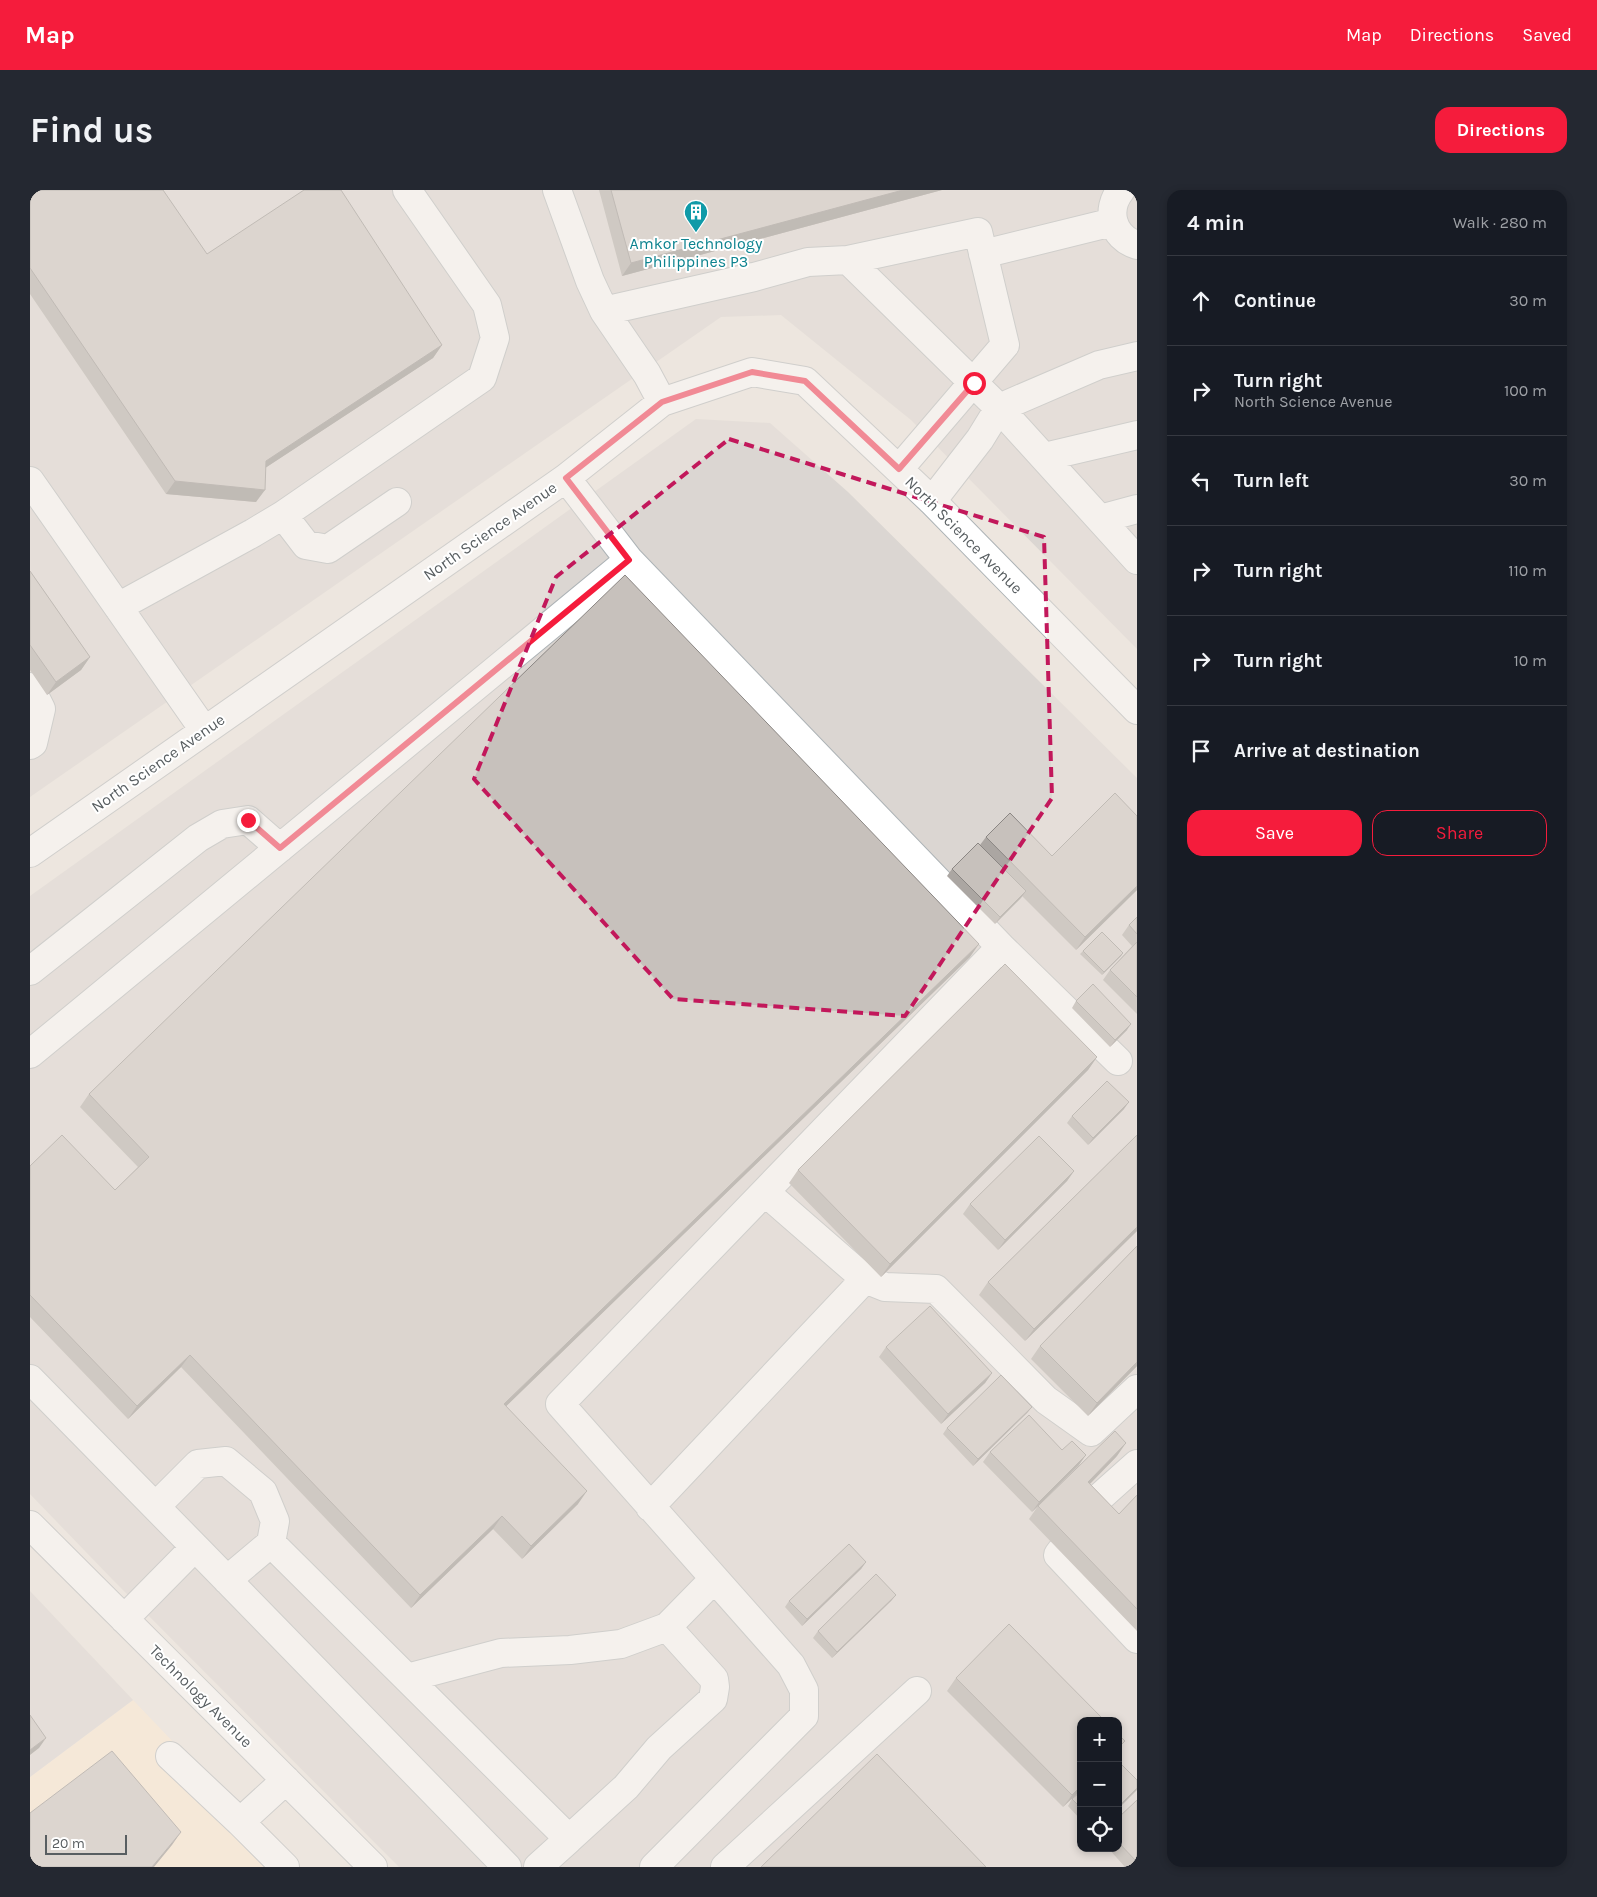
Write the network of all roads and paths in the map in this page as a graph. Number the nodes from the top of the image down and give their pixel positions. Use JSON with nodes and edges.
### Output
{"nodes":[{"id":1,"x":407,"y":190,"type":"edge"},
{"id":2,"x":558,"y":190,"type":"edge"},
{"id":3,"x":1121,"y":190,"type":"edge"},
{"id":4,"x":1113,"y":222,"type":"junction"},
{"id":5,"x":1137,"y":245,"type":"edge"},
{"id":6,"x":984,"y":254,"type":"junction"},
{"id":7,"x":848,"y":260,"type":"junction"},
{"id":8,"x":604,"y":311,"type":"junction"},
{"id":9,"x":1137,"y":356,"type":"edge"},
{"id":10,"x":974,"y":383,"type":"junction"},
{"id":11,"x":662,"y":402,"type":"junction"},
{"id":12,"x":999,"y":408,"type":"junction"},
{"id":13,"x":1137,"y":435,"type":"edge"},
{"id":14,"x":1044,"y":457,"type":"junction"},
{"id":15,"x":899,"y":469,"type":"junction"},
{"id":16,"x":566,"y":478,"type":"junction"},
{"id":17,"x":30,"y":481,"type":"edge"},
{"id":18,"x":932,"y":501,"type":"junction"},
{"id":19,"x":397,"y":502,"type":"dead end"},
{"id":20,"x":1137,"y":509,"type":"edge"},
{"id":21,"x":283,"y":515,"type":"junction"},
{"id":22,"x":1100,"y":519,"type":"junction"},
{"id":23,"x":629,"y":560,"type":"junction"},
{"id":24,"x":1137,"y":560,"type":"edge"},
{"id":25,"x":118,"y":607,"type":"junction"},
{"id":26,"x":30,"y":687,"type":"edge"},
{"id":27,"x":1137,"y":710,"type":"edge"},
{"id":28,"x":204,"y":730,"type":"junction"},
{"id":29,"x":30,"y":745,"type":"edge"},
{"id":30,"x":280,"y":848,"type":"junction"},
{"id":31,"x":30,"y":853,"type":"edge"},
{"id":32,"x":1001,"y":946,"type":"junction"},
{"id":33,"x":30,"y":971,"type":"edge"},
{"id":34,"x":30,"y":1054,"type":"edge"},
{"id":35,"x":1118,"y":1061,"type":"dead end"},
{"id":36,"x":765,"y":1192,"type":"junction"},
{"id":37,"x":864,"y":1279,"type":"junction"},
{"id":38,"x":30,"y":1379,"type":"edge"},
{"id":39,"x":1137,"y":1389,"type":"edge"},
{"id":40,"x":1137,"y":1464,"type":"edge"},
{"id":41,"x":156,"y":1506,"type":"junction"},
{"id":42,"x":650,"y":1507,"type":"junction"},
{"id":43,"x":1092,"y":1508,"type":"edge"},
{"id":44,"x":30,"y":1525,"type":"edge"},
{"id":45,"x":271,"y":1543,"type":"junction"},
{"id":46,"x":196,"y":1547,"type":"junction"},
{"id":47,"x":1061,"y":1552,"type":"edge"},
{"id":48,"x":714,"y":1579,"type":"junction"},
{"id":49,"x":227,"y":1580,"type":"junction"},
{"id":50,"x":124,"y":1619,"type":"junction"},
{"id":51,"x":667,"y":1627,"type":"junction"},
{"id":52,"x":1137,"y":1639,"type":"edge"},
{"id":53,"x":407,"y":1678,"type":"junction"},
{"id":54,"x":917,"y":1691,"type":"dead end"},
{"id":55,"x":170,"y":1756,"type":"dead end"},
{"id":56,"x":286,"y":1780,"type":"junction"},
{"id":57,"x":240,"y":1822,"type":"junction"},
{"id":58,"x":569,"y":1839,"type":"junction"},
{"id":59,"x":284,"y":1867,"type":"edge"},
{"id":60,"x":373,"y":1867,"type":"edge"},
{"id":61,"x":507,"y":1867,"type":"edge"},
{"id":62,"x":538,"y":1867,"type":"edge"},
{"id":63,"x":654,"y":1867,"type":"edge"},
{"id":64,"x":725,"y":1867,"type":"edge"}],
"edges":[{"from":1,"to":21,"type":"street"},
{"from":2,"to":8,"type":"street"},
{"from":3,"to":4,"type":"street"},
{"from":4,"to":5,"type":"street"},
{"from":4,"to":6,"type":"street"},
{"from":6,"to":7,"type":"street"},
{"from":6,"to":10,"type":"street"},
{"from":7,"to":8,"type":"street"},
{"from":7,"to":10,"type":"street"},
{"from":8,"to":11,"type":"street"},
{"from":9,"to":12,"type":"street"},
{"from":10,"to":12,"type":"street"},
{"from":10,"to":15,"type":"street"},
{"from":11,"to":15,"type":"street","name":"North Science Avenue"},
{"from":11,"to":16,"type":"street","name":"North Science Avenue"},
{"from":12,"to":14,"type":"street"},
{"from":12,"to":18,"type":"street"},
{"from":13,"to":14,"type":"street"},
{"from":14,"to":22,"type":"street"},
{"from":15,"to":18,"type":"street","name":"North Science Avenue"},
{"from":16,"to":23,"type":"street"},
{"from":16,"to":28,"type":"street","name":"North Science Avenue"},
{"from":17,"to":25,"type":"street"},
{"from":18,"to":27,"type":"street","name":"North Science Avenue"},
{"from":19,"to":21,"type":"street"},
{"from":20,"to":22,"type":"street"},
{"from":21,"to":25,"type":"street"},
{"from":22,"to":24,"type":"street"},
{"from":23,"to":30,"type":"street"},
{"from":23,"to":32,"type":"street"},
{"from":25,"to":28,"type":"street"},
{"from":26,"to":29,"type":"street"},
{"from":28,"to":31,"type":"street","name":"North Science Avenue"},
{"from":30,"to":33,"type":"street"},
{"from":30,"to":34,"type":"street"},
{"from":32,"to":35,"type":"street"},
{"from":32,"to":36,"type":"street"},
{"from":36,"to":37,"type":"street"},
{"from":36,"to":42,"type":"street"},
{"from":37,"to":39,"type":"street"},
{"from":37,"to":42,"type":"street"},
{"from":38,"to":41,"type":"street"},
{"from":40,"to":43,"type":"street"},
{"from":41,"to":45,"type":"street"},
{"from":41,"to":46,"type":"street"},
{"from":42,"to":48,"type":"street"},
{"from":44,"to":50,"type":"street","name":"Technology Avenue"},
{"from":45,"to":49,"type":"street"},
{"from":45,"to":53,"type":"street"},
{"from":46,"to":49,"type":"street"},
{"from":46,"to":50,"type":"street"},
{"from":47,"to":52,"type":"street"},
{"from":48,"to":51,"type":"street"},
{"from":48,"to":63,"type":"street"},
{"from":49,"to":61,"type":"street"},
{"from":50,"to":56,"type":"street","name":"Technology Avenue"},
{"from":51,"to":53,"type":"street"},
{"from":51,"to":58,"type":"street"},
{"from":53,"to":58,"type":"street"},
{"from":54,"to":64,"type":"street"},
{"from":55,"to":57,"type":"street"},
{"from":56,"to":57,"type":"street"},
{"from":56,"to":60,"type":"street","name":"Technology Avenue"},
{"from":57,"to":59,"type":"street"},
{"from":58,"to":62,"type":"street"}]}
